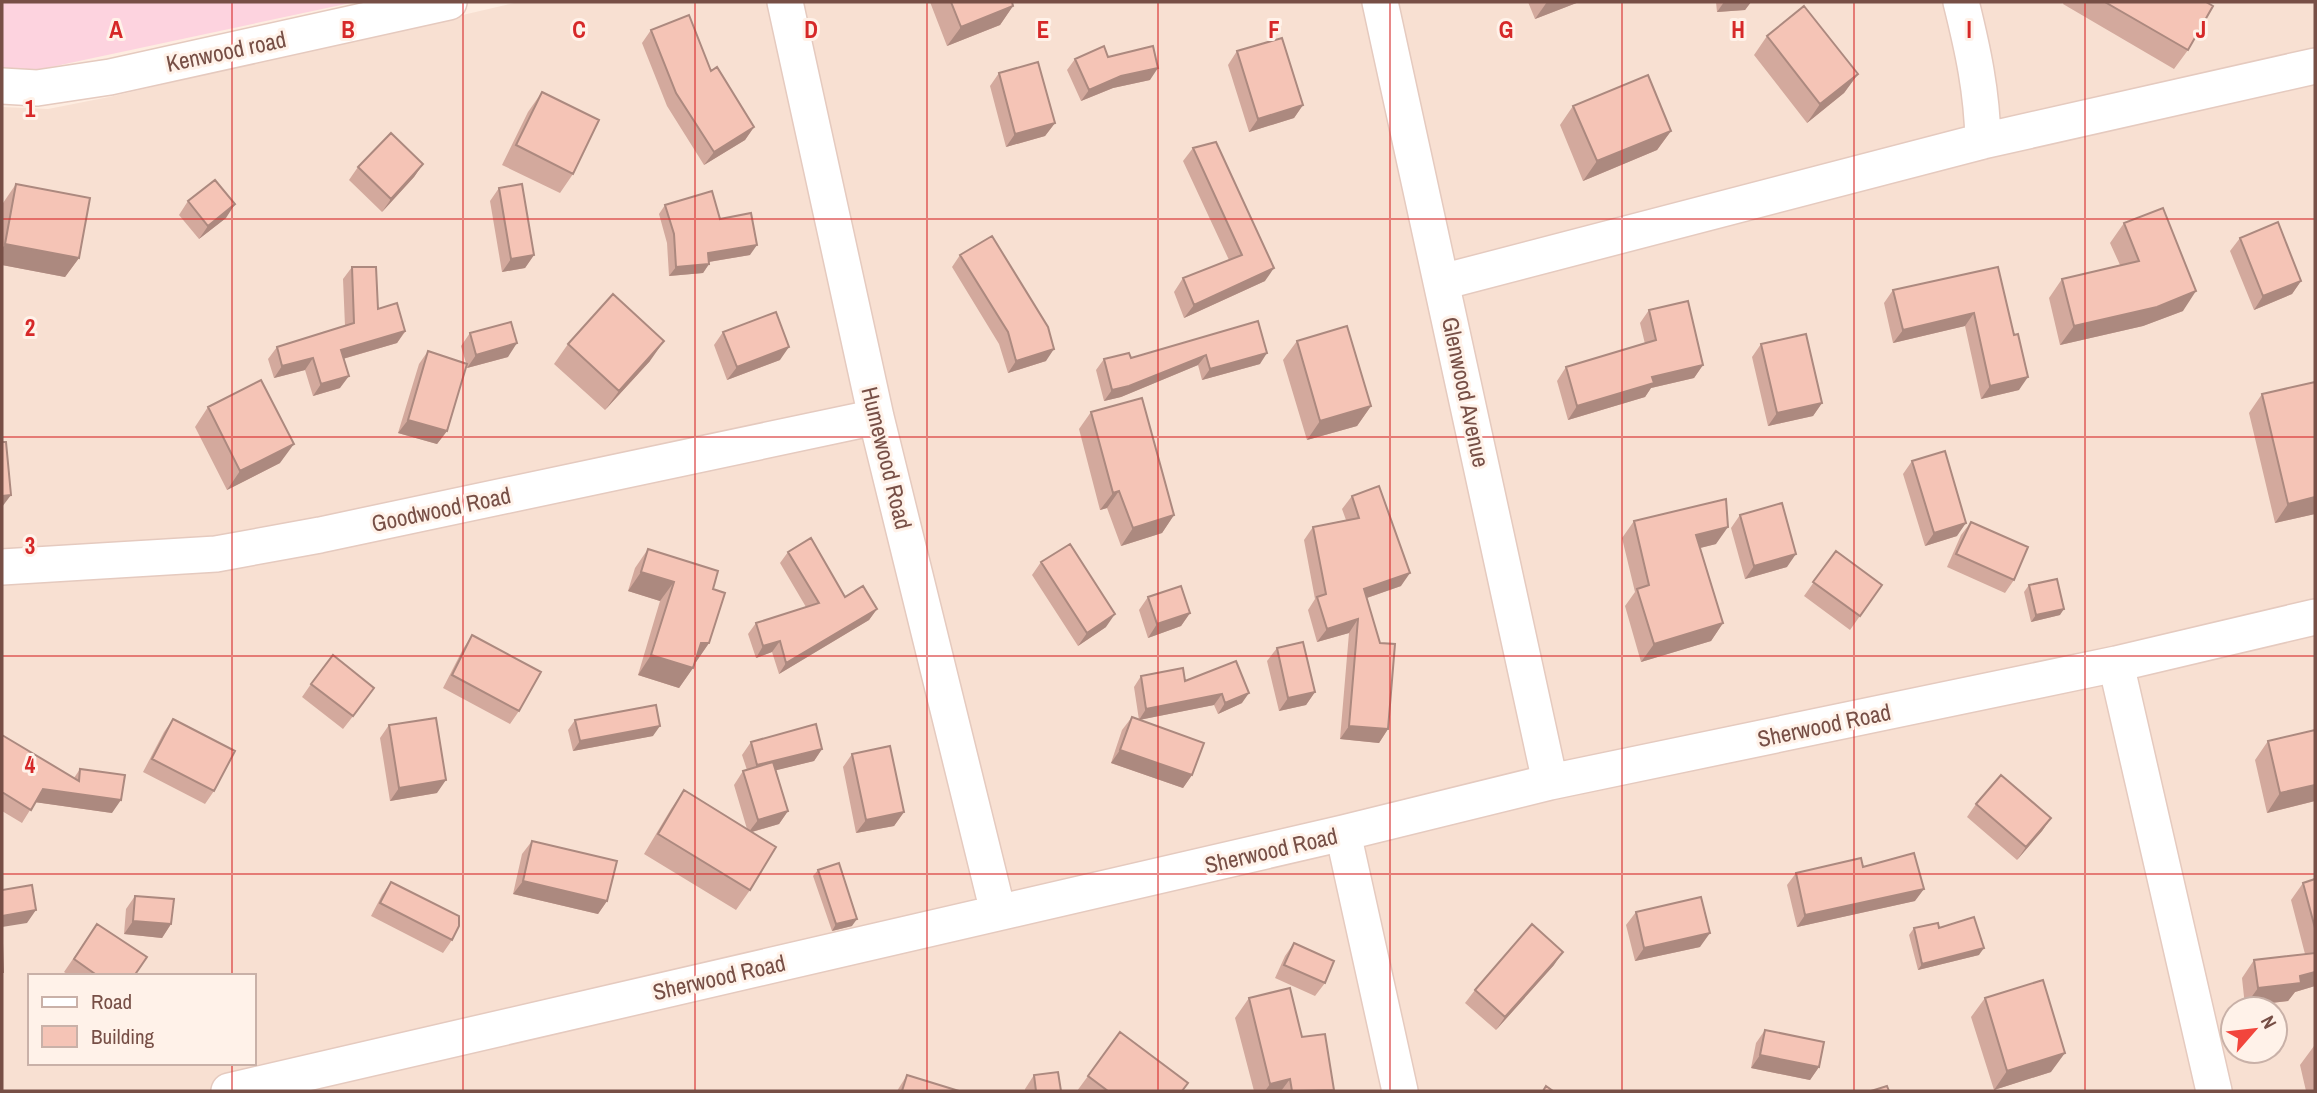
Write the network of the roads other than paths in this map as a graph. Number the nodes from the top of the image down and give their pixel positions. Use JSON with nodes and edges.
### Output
{"nodes":[{"id":1,"x":449,"y":2,"type":"edge"},
{"id":2,"x":785,"y":2,"type":"edge"},
{"id":3,"x":1380,"y":2,"type":"edge"},
{"id":4,"x":1961,"y":2,"type":"edge"},
{"id":5,"x":2315,"y":66,"type":"edge"},
{"id":6,"x":2,"y":86,"type":"edge"},
{"id":7,"x":1983,"y":141,"type":"junction"},
{"id":8,"x":1442,"y":282,"type":"junction"},
{"id":9,"x":876,"y":417,"type":"junction"},
{"id":10,"x":2,"y":567,"type":"edge"},
{"id":11,"x":2315,"y":617,"type":"edge"},
{"id":12,"x":2116,"y":664,"type":"junction"},
{"id":13,"x":1550,"y":782,"type":"junction"},
{"id":14,"x":1343,"y":833,"type":"junction"},
{"id":15,"x":998,"y":912,"type":"junction"},
{"id":16,"x":229,"y":1091,"type":"edge"},
{"id":17,"x":1400,"y":1091,"type":"edge"},
{"id":18,"x":2214,"y":1091,"type":"edge"}],
"edges":[{"from":1,"to":6,"type":"street","name":"Kenwood road"},
{"from":2,"to":9,"type":"street","name":"Humewood Road"},
{"from":3,"to":8,"type":"street","name":"Glenwood Avenue"},
{"from":4,"to":7,"type":"street"},
{"from":5,"to":7,"type":"street"},
{"from":7,"to":8,"type":"street"},
{"from":8,"to":13,"type":"street","name":"Glenwood Avenue"},
{"from":9,"to":10,"type":"street","name":"Goodwood Road"},
{"from":9,"to":15,"type":"street","name":"Humewood Road"},
{"from":11,"to":12,"type":"street","name":"Sherwood Road"},
{"from":12,"to":13,"type":"street","name":"Sherwood Road"},
{"from":12,"to":18,"type":"street"},
{"from":13,"to":14,"type":"street","name":"Sherwood Road"},
{"from":14,"to":15,"type":"street","name":"Sherwood Road"},
{"from":14,"to":17,"type":"street"},
{"from":15,"to":16,"type":"street","name":"Sherwood Road"}]}
